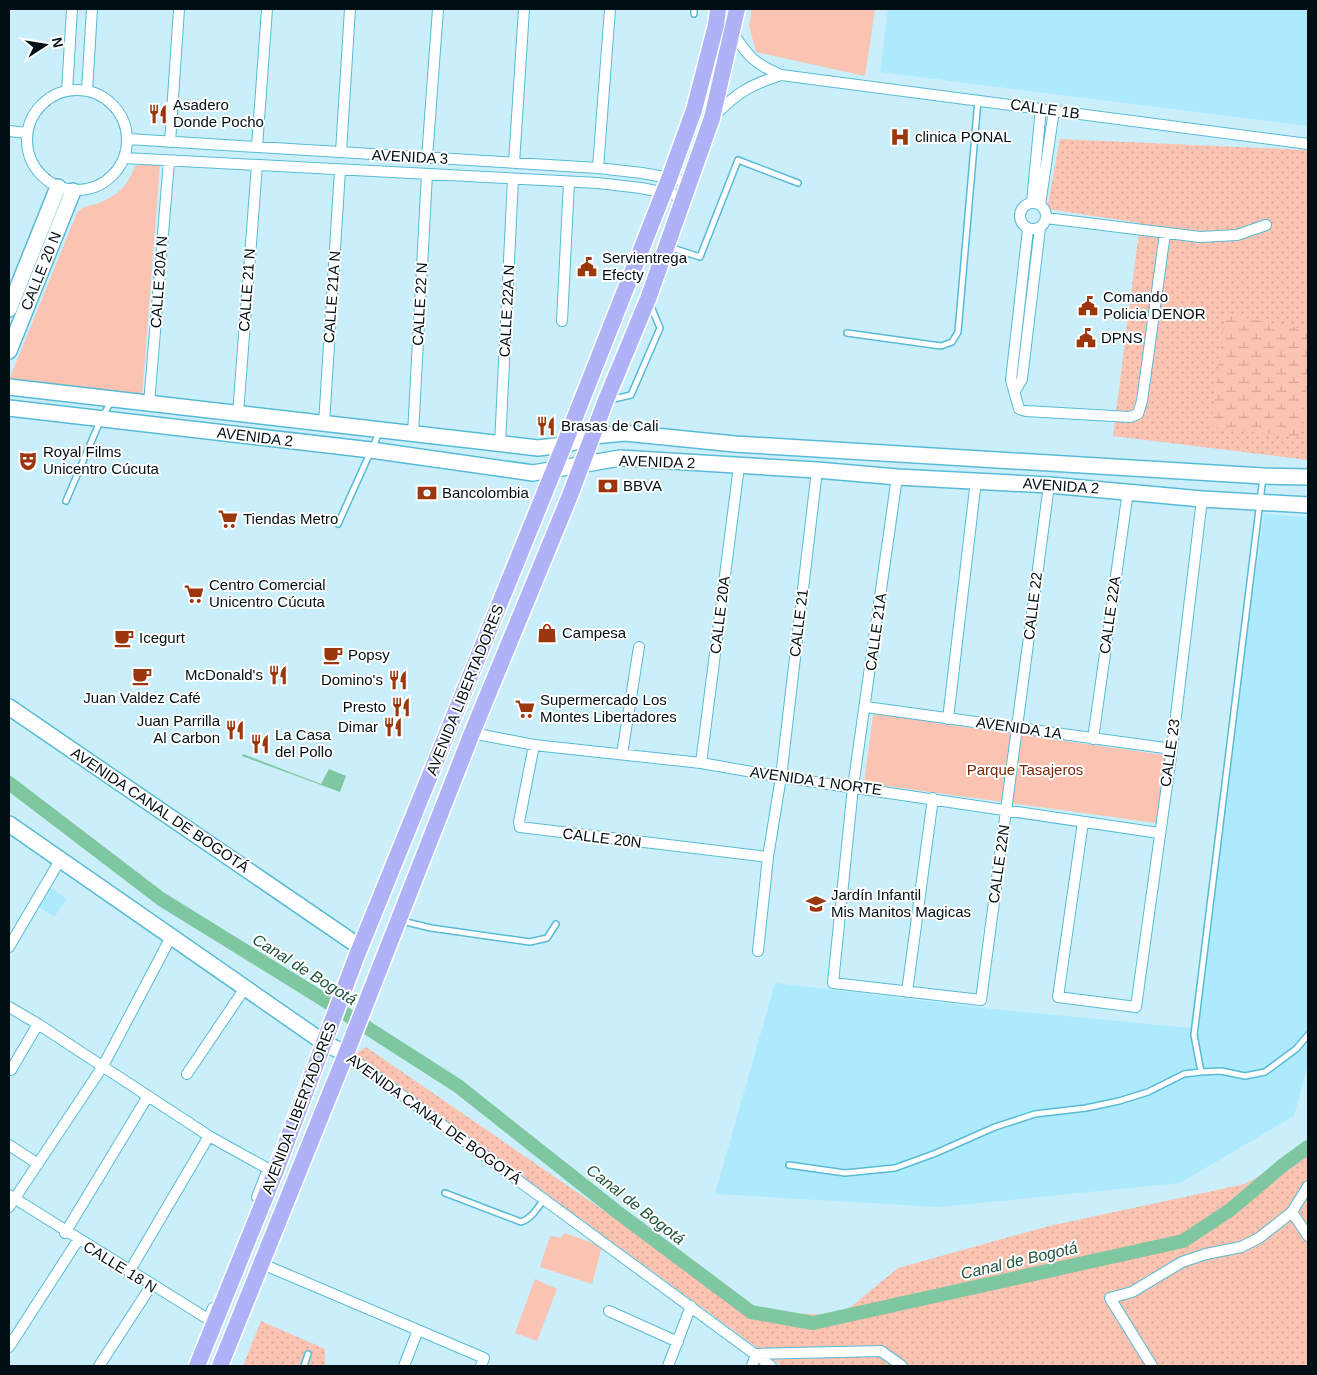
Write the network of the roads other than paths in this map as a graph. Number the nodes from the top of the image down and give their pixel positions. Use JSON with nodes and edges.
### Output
{"nodes":[{"id":1,"x":72,"y":9,"type":"edge"},
{"id":2,"x":92,"y":9,"type":"edge"},
{"id":3,"x":179,"y":9,"type":"edge"},
{"id":4,"x":267,"y":9,"type":"edge"},
{"id":5,"x":350,"y":9,"type":"edge"},
{"id":6,"x":438,"y":9,"type":"edge"},
{"id":7,"x":524,"y":9,"type":"edge"},
{"id":8,"x":610,"y":9,"type":"edge"},
{"id":9,"x":718,"y":9,"type":"edge"},
{"id":10,"x":737,"y":9,"type":"edge"},
{"id":11,"x":733,"y":33,"type":"junction"},
{"id":12,"x":781,"y":75,"type":"junction"},
{"id":13,"x":67,"y":91,"type":"junction"},
{"id":14,"x":87,"y":91,"type":"junction"},
{"id":15,"x":978,"y":100,"type":"junction"},
{"id":16,"x":1042,"y":108,"type":"junction"},
{"id":17,"x":1054,"y":110,"type":"junction"},
{"id":18,"x":712,"y":118,"type":"junction"},
{"id":19,"x":9,"y":131,"type":"edge"},
{"id":20,"x":27,"y":133,"type":"junction"},
{"id":21,"x":128,"y":139,"type":"junction"},
{"id":22,"x":170,"y":142,"type":"junction"},
{"id":23,"x":1308,"y":144,"type":"edge"},
{"id":24,"x":257,"y":147,"type":"junction"},
{"id":25,"x":341,"y":152,"type":"junction"},
{"id":26,"x":125,"y":158,"type":"junction"},
{"id":27,"x":427,"y":158,"type":"junction"},
{"id":28,"x":168,"y":161,"type":"junction"},
{"id":29,"x":514,"y":163,"type":"junction"},
{"id":30,"x":257,"y":165,"type":"junction"},
{"id":31,"x":598,"y":168,"type":"junction"},
{"id":32,"x":340,"y":170,"type":"junction"},
{"id":33,"x":427,"y":174,"type":"junction"},
{"id":34,"x":513,"y":179,"type":"junction"},
{"id":35,"x":569,"y":182,"type":"junction"},
{"id":36,"x":798,"y":183,"type":"dead end"},
{"id":37,"x":666,"y":186,"type":"junction"},
{"id":38,"x":66,"y":189,"type":"junction"},
{"id":39,"x":688,"y":189,"type":"junction"},
{"id":40,"x":1036,"y":204,"type":"junction"},
{"id":41,"x":1046,"y":218,"type":"junction"},
{"id":42,"x":1266,"y":225,"type":"dead end"},
{"id":43,"x":1040,"y":228,"type":"junction"},
{"id":44,"x":1028,"y":229,"type":"junction"},
{"id":45,"x":1165,"y":233,"type":"junction"},
{"id":46,"x":668,"y":247,"type":"junction"},
{"id":47,"x":9,"y":309,"type":"edge"},
{"id":48,"x":562,"y":321,"type":"dead end"},
{"id":49,"x":847,"y":333,"type":"dead end"},
{"id":50,"x":9,"y":351,"type":"edge"},
{"id":51,"x":9,"y":387,"type":"edge"},
{"id":52,"x":1015,"y":391,"type":"junction"},
{"id":53,"x":112,"y":400,"type":"junction"},
{"id":54,"x":150,"y":404,"type":"junction"},
{"id":55,"x":9,"y":408,"type":"edge"},
{"id":56,"x":238,"y":414,"type":"junction"},
{"id":57,"x":101,"y":420,"type":"junction"},
{"id":58,"x":324,"y":424,"type":"junction"},
{"id":59,"x":381,"y":430,"type":"junction"},
{"id":60,"x":413,"y":434,"type":"junction"},
{"id":61,"x":593,"y":436,"type":"junction"},
{"id":62,"x":500,"y":444,"type":"junction"},
{"id":63,"x":564,"y":445,"type":"junction"},
{"id":64,"x":371,"y":450,"type":"junction"},
{"id":65,"x":583,"y":465,"type":"junction"},
{"id":66,"x":739,"y":466,"type":"junction"},
{"id":67,"x":554,"y":470,"type":"junction"},
{"id":68,"x":817,"y":470,"type":"junction"},
{"id":69,"x":1263,"y":476,"type":"junction"},
{"id":70,"x":897,"y":477,"type":"junction"},
{"id":71,"x":1308,"y":477,"type":"edge"},
{"id":72,"x":976,"y":480,"type":"junction"},
{"id":73,"x":1049,"y":485,"type":"junction"},
{"id":74,"x":1128,"y":491,"type":"junction"},
{"id":75,"x":1202,"y":498,"type":"junction"},
{"id":76,"x":66,"y":501,"type":"dead end"},
{"id":77,"x":1260,"y":501,"type":"junction"},
{"id":78,"x":1308,"y":505,"type":"edge"},
{"id":79,"x":338,"y":524,"type":"dead end"},
{"id":80,"x":639,"y":647,"type":"dead end"},
{"id":81,"x":9,"y":707,"type":"edge"},
{"id":82,"x":866,"y":707,"type":"junction"},
{"id":83,"x":948,"y":719,"type":"junction"},
{"id":84,"x":1017,"y":728,"type":"junction"},
{"id":85,"x":472,"y":733,"type":"junction"},
{"id":86,"x":1093,"y":739,"type":"junction"},
{"id":87,"x":534,"y":745,"type":"junction"},
{"id":88,"x":1172,"y":749,"type":"junction"},
{"id":89,"x":622,"y":754,"type":"junction"},
{"id":90,"x":701,"y":763,"type":"junction"},
{"id":91,"x":781,"y":777,"type":"junction"},
{"id":92,"x":853,"y":787,"type":"junction"},
{"id":93,"x":933,"y":798,"type":"junction"},
{"id":94,"x":1006,"y":809,"type":"junction"},
{"id":95,"x":1082,"y":822,"type":"junction"},
{"id":96,"x":9,"y":824,"type":"edge"},
{"id":97,"x":1159,"y":833,"type":"junction"},
{"id":98,"x":768,"y":857,"type":"junction"},
{"id":99,"x":60,"y":860,"type":"junction"},
{"id":100,"x":399,"y":920,"type":"junction"},
{"id":101,"x":556,"y":924,"type":"dead end"},
{"id":102,"x":171,"y":937,"type":"junction"},
{"id":103,"x":9,"y":947,"type":"edge"},
{"id":104,"x":358,"y":951,"type":"junction"},
{"id":105,"x":758,"y":951,"type":"dead end"},
{"id":106,"x":245,"y":988,"type":"junction"},
{"id":107,"x":907,"y":992,"type":"junction"},
{"id":108,"x":9,"y":1007,"type":"edge"},
{"id":109,"x":38,"y":1024,"type":"junction"},
{"id":110,"x":1308,"y":1035,"type":"edge"},
{"id":111,"x":326,"y":1037,"type":"junction"},
{"id":112,"x":348,"y":1050,"type":"junction"},
{"id":113,"x":103,"y":1066,"type":"junction"},
{"id":114,"x":11,"y":1070,"type":"dead end"},
{"id":115,"x":1201,"y":1072,"type":"junction"},
{"id":116,"x":187,"y":1074,"type":"dead end"},
{"id":117,"x":148,"y":1096,"type":"junction"},
{"id":118,"x":209,"y":1136,"type":"junction"},
{"id":119,"x":9,"y":1145,"type":"edge"},
{"id":120,"x":38,"y":1164,"type":"junction"},
{"id":121,"x":789,"y":1165,"type":"dead end"},
{"id":122,"x":271,"y":1171,"type":"junction"},
{"id":123,"x":1308,"y":1186,"type":"edge"},
{"id":124,"x":445,"y":1193,"type":"dead end"},
{"id":125,"x":544,"y":1199,"type":"junction"},
{"id":126,"x":11,"y":1200,"type":"edge"},
{"id":127,"x":1292,"y":1212,"type":"junction"},
{"id":128,"x":66,"y":1231,"type":"junction"},
{"id":129,"x":1308,"y":1236,"type":"edge"},
{"id":130,"x":78,"y":1240,"type":"junction"},
{"id":131,"x":260,"y":1264,"type":"junction"},
{"id":132,"x":130,"y":1271,"type":"junction"},
{"id":133,"x":151,"y":1286,"type":"junction"},
{"id":134,"x":691,"y":1306,"type":"junction"},
{"id":135,"x":609,"y":1311,"type":"dead end"},
{"id":136,"x":215,"y":1325,"type":"junction"},
{"id":137,"x":418,"y":1330,"type":"junction"},
{"id":138,"x":232,"y":1335,"type":"junction"},
{"id":139,"x":678,"y":1342,"type":"junction"},
{"id":140,"x":9,"y":1347,"type":"edge"},
{"id":141,"x":308,"y":1354,"type":"dead end"},
{"id":142,"x":756,"y":1354,"type":"junction"},
{"id":143,"x":99,"y":1366,"type":"edge"},
{"id":144,"x":197,"y":1366,"type":"edge"},
{"id":145,"x":220,"y":1366,"type":"edge"},
{"id":146,"x":304,"y":1366,"type":"edge"},
{"id":147,"x":404,"y":1366,"type":"edge"},
{"id":148,"x":481,"y":1366,"type":"edge"},
{"id":149,"x":668,"y":1366,"type":"edge"},
{"id":150,"x":752,"y":1366,"type":"edge"},
{"id":151,"x":772,"y":1366,"type":"edge"},
{"id":152,"x":902,"y":1366,"type":"edge"},
{"id":153,"x":1152,"y":1366,"type":"edge"}],
"edges":[{"from":1,"to":13,"type":"street"},
{"from":2,"to":14,"type":"street"},
{"from":3,"to":22,"type":"street"},
{"from":4,"to":24,"type":"street"},
{"from":5,"to":25,"type":"street"},
{"from":6,"to":27,"type":"street"},
{"from":7,"to":29,"type":"street"},
{"from":8,"to":31,"type":"street"},
{"from":9,"to":37,"type":"main road","name":"AVENIDA LIBERTADORES"},
{"from":10,"to":11,"type":"main road","name":"AVENIDA LIBERTADORES"},
{"from":11,"to":12,"type":"street","name":"CALLE 1B"},
{"from":11,"to":18,"type":"main road","name":"AVENIDA LIBERTADORES"},
{"from":12,"to":15,"type":"street","name":"CALLE 1B"},
{"from":12,"to":18,"type":"street","name":"CALLE 1B"},
{"from":13,"to":14,"type":"street"},
{"from":13,"to":20,"type":"street"},
{"from":14,"to":21,"type":"street"},
{"from":15,"to":16,"type":"street","name":"CALLE 1B"},
{"from":15,"to":49,"type":"lane"},
{"from":16,"to":17,"type":"street","name":"CALLE 1B"},
{"from":16,"to":40,"type":"street"},
{"from":17,"to":23,"type":"street","name":"CALLE 1B"},
{"from":17,"to":40,"type":"street"},
{"from":18,"to":39,"type":"main road","name":"AVENIDA LIBERTADORES"},
{"from":19,"to":20,"type":"street"},
{"from":20,"to":38,"type":"street"},
{"from":21,"to":22,"type":"street","name":"AVENIDA 3"},
{"from":21,"to":26,"type":"street"},
{"from":22,"to":24,"type":"street","name":"AVENIDA 3"},
{"from":24,"to":25,"type":"street","name":"AVENIDA 3"},
{"from":25,"to":27,"type":"street","name":"AVENIDA 3"},
{"from":26,"to":28,"type":"street","name":"AVENIDA 3"},
{"from":26,"to":38,"type":"street"},
{"from":27,"to":29,"type":"street","name":"AVENIDA 3"},
{"from":28,"to":30,"type":"street","name":"AVENIDA 3"},
{"from":28,"to":54,"type":"street","name":"CALLE 20A N"},
{"from":29,"to":31,"type":"street","name":"AVENIDA 3"},
{"from":30,"to":32,"type":"street","name":"AVENIDA 3"},
{"from":30,"to":56,"type":"street","name":"CALLE 21 N"},
{"from":31,"to":37,"type":"street","name":"AVENIDA 3"},
{"from":32,"to":33,"type":"street","name":"AVENIDA 3"},
{"from":32,"to":58,"type":"street","name":"CALLE 21A N"},
{"from":33,"to":34,"type":"street","name":"AVENIDA 3"},
{"from":33,"to":60,"type":"street","name":"CALLE 22 N"},
{"from":34,"to":35,"type":"street","name":"AVENIDA 3"},
{"from":34,"to":62,"type":"street","name":"CALLE 22A N"},
{"from":35,"to":37,"type":"street","name":"AVENIDA 3"},
{"from":35,"to":48,"type":"street"},
{"from":36,"to":46,"type":"lane"},
{"from":37,"to":39,"type":"street","name":"AVENIDA 3"},
{"from":37,"to":39,"type":"street","name":"AVENIDA 3"},
{"from":37,"to":63,"type":"main road","name":"AVENIDA LIBERTADORES"},
{"from":38,"to":47,"type":"street","name":"CALLE 20 N"},
{"from":38,"to":50,"type":"street","name":"CALLE 20 N"},
{"from":39,"to":46,"type":"main road","name":"AVENIDA LIBERTADORES"},
{"from":40,"to":41,"type":"street"},
{"from":40,"to":44,"type":"street"},
{"from":41,"to":43,"type":"street"},
{"from":41,"to":45,"type":"street"},
{"from":42,"to":45,"type":"street"},
{"from":43,"to":44,"type":"street"},
{"from":43,"to":52,"type":"street"},
{"from":44,"to":52,"type":"street"},
{"from":45,"to":52,"type":"street"},
{"from":46,"to":61,"type":"main road","name":"AVENIDA LIBERTADORES"},
{"from":51,"to":53,"type":"street","name":"AVENIDA 2"},
{"from":53,"to":54,"type":"street","name":"AVENIDA 2"},
{"from":53,"to":57,"type":"lane"},
{"from":54,"to":56,"type":"street","name":"AVENIDA 2"},
{"from":55,"to":57,"type":"street","name":"AVENIDA 2"},
{"from":56,"to":58,"type":"street","name":"AVENIDA 2"},
{"from":57,"to":64,"type":"street","name":"AVENIDA 2"},
{"from":57,"to":76,"type":"lane"},
{"from":58,"to":59,"type":"street","name":"AVENIDA 2"},
{"from":59,"to":60,"type":"street","name":"AVENIDA 2"},
{"from":59,"to":64,"type":"lane"},
{"from":60,"to":62,"type":"street","name":"AVENIDA 2"},
{"from":61,"to":63,"type":"street","name":"AVENIDA 2"},
{"from":61,"to":65,"type":"main road","name":"AVENIDA LIBERTADORES"},
{"from":61,"to":69,"type":"street","name":"AVENIDA 2"},
{"from":62,"to":63,"type":"street","name":"AVENIDA 2"},
{"from":63,"to":67,"type":"main road","name":"AVENIDA LIBERTADORES"},
{"from":64,"to":67,"type":"street","name":"AVENIDA 2"},
{"from":64,"to":79,"type":"lane"},
{"from":65,"to":66,"type":"street","name":"AVENIDA 2"},
{"from":65,"to":67,"type":"street","name":"AVENIDA 2"},
{"from":65,"to":85,"type":"main road","name":"AVENIDA LIBERTADORES"},
{"from":66,"to":68,"type":"street","name":"AVENIDA 2"},
{"from":66,"to":90,"type":"street","name":"CALLE 20A"},
{"from":67,"to":104,"type":"main road","name":"AVENIDA LIBERTADORES"},
{"from":68,"to":70,"type":"street","name":"AVENIDA 2"},
{"from":68,"to":91,"type":"street","name":"CALLE 21"},
{"from":69,"to":71,"type":"street","name":"AVENIDA 2"},
{"from":69,"to":77,"type":"lane"},
{"from":70,"to":72,"type":"street","name":"AVENIDA 2"},
{"from":70,"to":82,"type":"street","name":"CALLE 21A"},
{"from":72,"to":73,"type":"street","name":"AVENIDA 2"},
{"from":72,"to":83,"type":"street"},
{"from":73,"to":74,"type":"street","name":"AVENIDA 2"},
{"from":73,"to":84,"type":"street","name":"CALLE 22"},
{"from":74,"to":75,"type":"street","name":"AVENIDA 2"},
{"from":74,"to":86,"type":"street","name":"CALLE 22A"},
{"from":75,"to":77,"type":"street","name":"AVENIDA 2"},
{"from":75,"to":88,"type":"street","name":"CALLE 23"},
{"from":77,"to":78,"type":"street","name":"AVENIDA 2"},
{"from":77,"to":115,"type":"lane"},
{"from":80,"to":89,"type":"street"},
{"from":81,"to":104,"type":"street","name":"AVENIDA CANAL DE BOGOTÁ"},
{"from":82,"to":83,"type":"street","name":"AVENIDA 1A"},
{"from":82,"to":92,"type":"street","name":"CALLE 21A"},
{"from":83,"to":84,"type":"street","name":"AVENIDA 1A"},
{"from":84,"to":86,"type":"street","name":"AVENIDA 1A"},
{"from":84,"to":94,"type":"street","name":"CALLE 22N"},
{"from":85,"to":87,"type":"street","name":"AVENIDA 1 NORTE"},
{"from":85,"to":100,"type":"main road","name":"AVENIDA LIBERTADORES"},
{"from":86,"to":88,"type":"street","name":"AVENIDA 1A"},
{"from":87,"to":89,"type":"street","name":"AVENIDA 1 NORTE"},
{"from":87,"to":98,"type":"street","name":"CALLE 20N"},
{"from":88,"to":97,"type":"street","name":"CALLE 23"},
{"from":89,"to":90,"type":"street","name":"AVENIDA 1 NORTE"},
{"from":90,"to":91,"type":"street","name":"AVENIDA 1 NORTE"},
{"from":91,"to":92,"type":"street","name":"AVENIDA 1 NORTE"},
{"from":91,"to":98,"type":"street","name":"CALLE 21"},
{"from":92,"to":93,"type":"street","name":"AVENIDA 1 NORTE"},
{"from":92,"to":107,"type":"street","name":"CALLE 21A"},
{"from":93,"to":94,"type":"street","name":"AVENIDA 1 NORTE"},
{"from":93,"to":107,"type":"street"},
{"from":94,"to":95,"type":"street","name":"AVENIDA 1 NORTE"},
{"from":94,"to":107,"type":"street","name":"CALLE 22N"},
{"from":95,"to":97,"type":"street","name":"AVENIDA 1 NORTE"},
{"from":95,"to":97,"type":"street","name":"CALLE 23"},
{"from":96,"to":99,"type":"street","name":"AVENIDA CANAL DE BOGOTÁ"},
{"from":98,"to":105,"type":"street","name":"CALLE 21"},
{"from":99,"to":102,"type":"street","name":"AVENIDA CANAL DE BOGOTÁ"},
{"from":99,"to":103,"type":"street"},
{"from":100,"to":101,"type":"lane"},
{"from":100,"to":112,"type":"main road","name":"AVENIDA LIBERTADORES"},
{"from":102,"to":106,"type":"street","name":"AVENIDA CANAL DE BOGOTÁ"},
{"from":102,"to":113,"type":"street"},
{"from":104,"to":111,"type":"main road","name":"AVENIDA LIBERTADORES"},
{"from":106,"to":111,"type":"street","name":"AVENIDA CANAL DE BOGOTÁ"},
{"from":106,"to":116,"type":"street"},
{"from":108,"to":109,"type":"street"},
{"from":109,"to":113,"type":"street"},
{"from":109,"to":114,"type":"street"},
{"from":110,"to":115,"type":"lane"},
{"from":111,"to":112,"type":"street","name":"AVENIDA CANAL DE BOGOTÁ"},
{"from":111,"to":122,"type":"main road","name":"AVENIDA LIBERTADORES"},
{"from":112,"to":125,"type":"street","name":"AVENIDA CANAL DE BOGOTÁ"},
{"from":112,"to":131,"type":"main road","name":"AVENIDA LIBERTADORES"},
{"from":113,"to":117,"type":"street"},
{"from":113,"to":120,"type":"street"},
{"from":115,"to":121,"type":"lane"},
{"from":117,"to":118,"type":"street"},
{"from":117,"to":128,"type":"street"},
{"from":118,"to":122,"type":"street"},
{"from":118,"to":132,"type":"street"},
{"from":119,"to":120,"type":"street"},
{"from":120,"to":126,"type":"street"},
{"from":122,"to":132,"type":"street"},
{"from":122,"to":136,"type":"main road","name":"AVENIDA LIBERTADORES"},
{"from":123,"to":127,"type":"street"},
{"from":124,"to":125,"type":"lane"},
{"from":125,"to":134,"type":"street","name":"AVENIDA CANAL DE BOGOTÁ"},
{"from":126,"to":128,"type":"street","name":"CALLE 18 N"},
{"from":127,"to":129,"type":"street"},
{"from":127,"to":153,"type":"street"},
{"from":128,"to":130,"type":"street","name":"CALLE 18 N"},
{"from":128,"to":132,"type":"street"},
{"from":130,"to":132,"type":"street","name":"CALLE 18 N"},
{"from":130,"to":140,"type":"street"},
{"from":131,"to":137,"type":"street"},
{"from":131,"to":138,"type":"main road","name":"AVENIDA LIBERTADORES"},
{"from":132,"to":133,"type":"street","name":"CALLE 18 N"},
{"from":133,"to":136,"type":"street","name":"CALLE 18 N"},
{"from":133,"to":143,"type":"street"},
{"from":134,"to":139,"type":"street"},
{"from":134,"to":142,"type":"street","name":"AVENIDA CANAL DE BOGOTÁ"},
{"from":135,"to":139,"type":"street"},
{"from":136,"to":138,"type":"street","name":"CALLE 18 N"},
{"from":136,"to":144,"type":"main road","name":"AVENIDA LIBERTADORES"},
{"from":137,"to":147,"type":"street"},
{"from":137,"to":148,"type":"street"},
{"from":138,"to":145,"type":"main road","name":"AVENIDA LIBERTADORES"},
{"from":139,"to":149,"type":"street"},
{"from":141,"to":146,"type":"lane"},
{"from":142,"to":150,"type":"street"},
{"from":142,"to":151,"type":"street","name":"AVENIDA CANAL DE BOGOTÁ"},
{"from":142,"to":152,"type":"street"}]}
